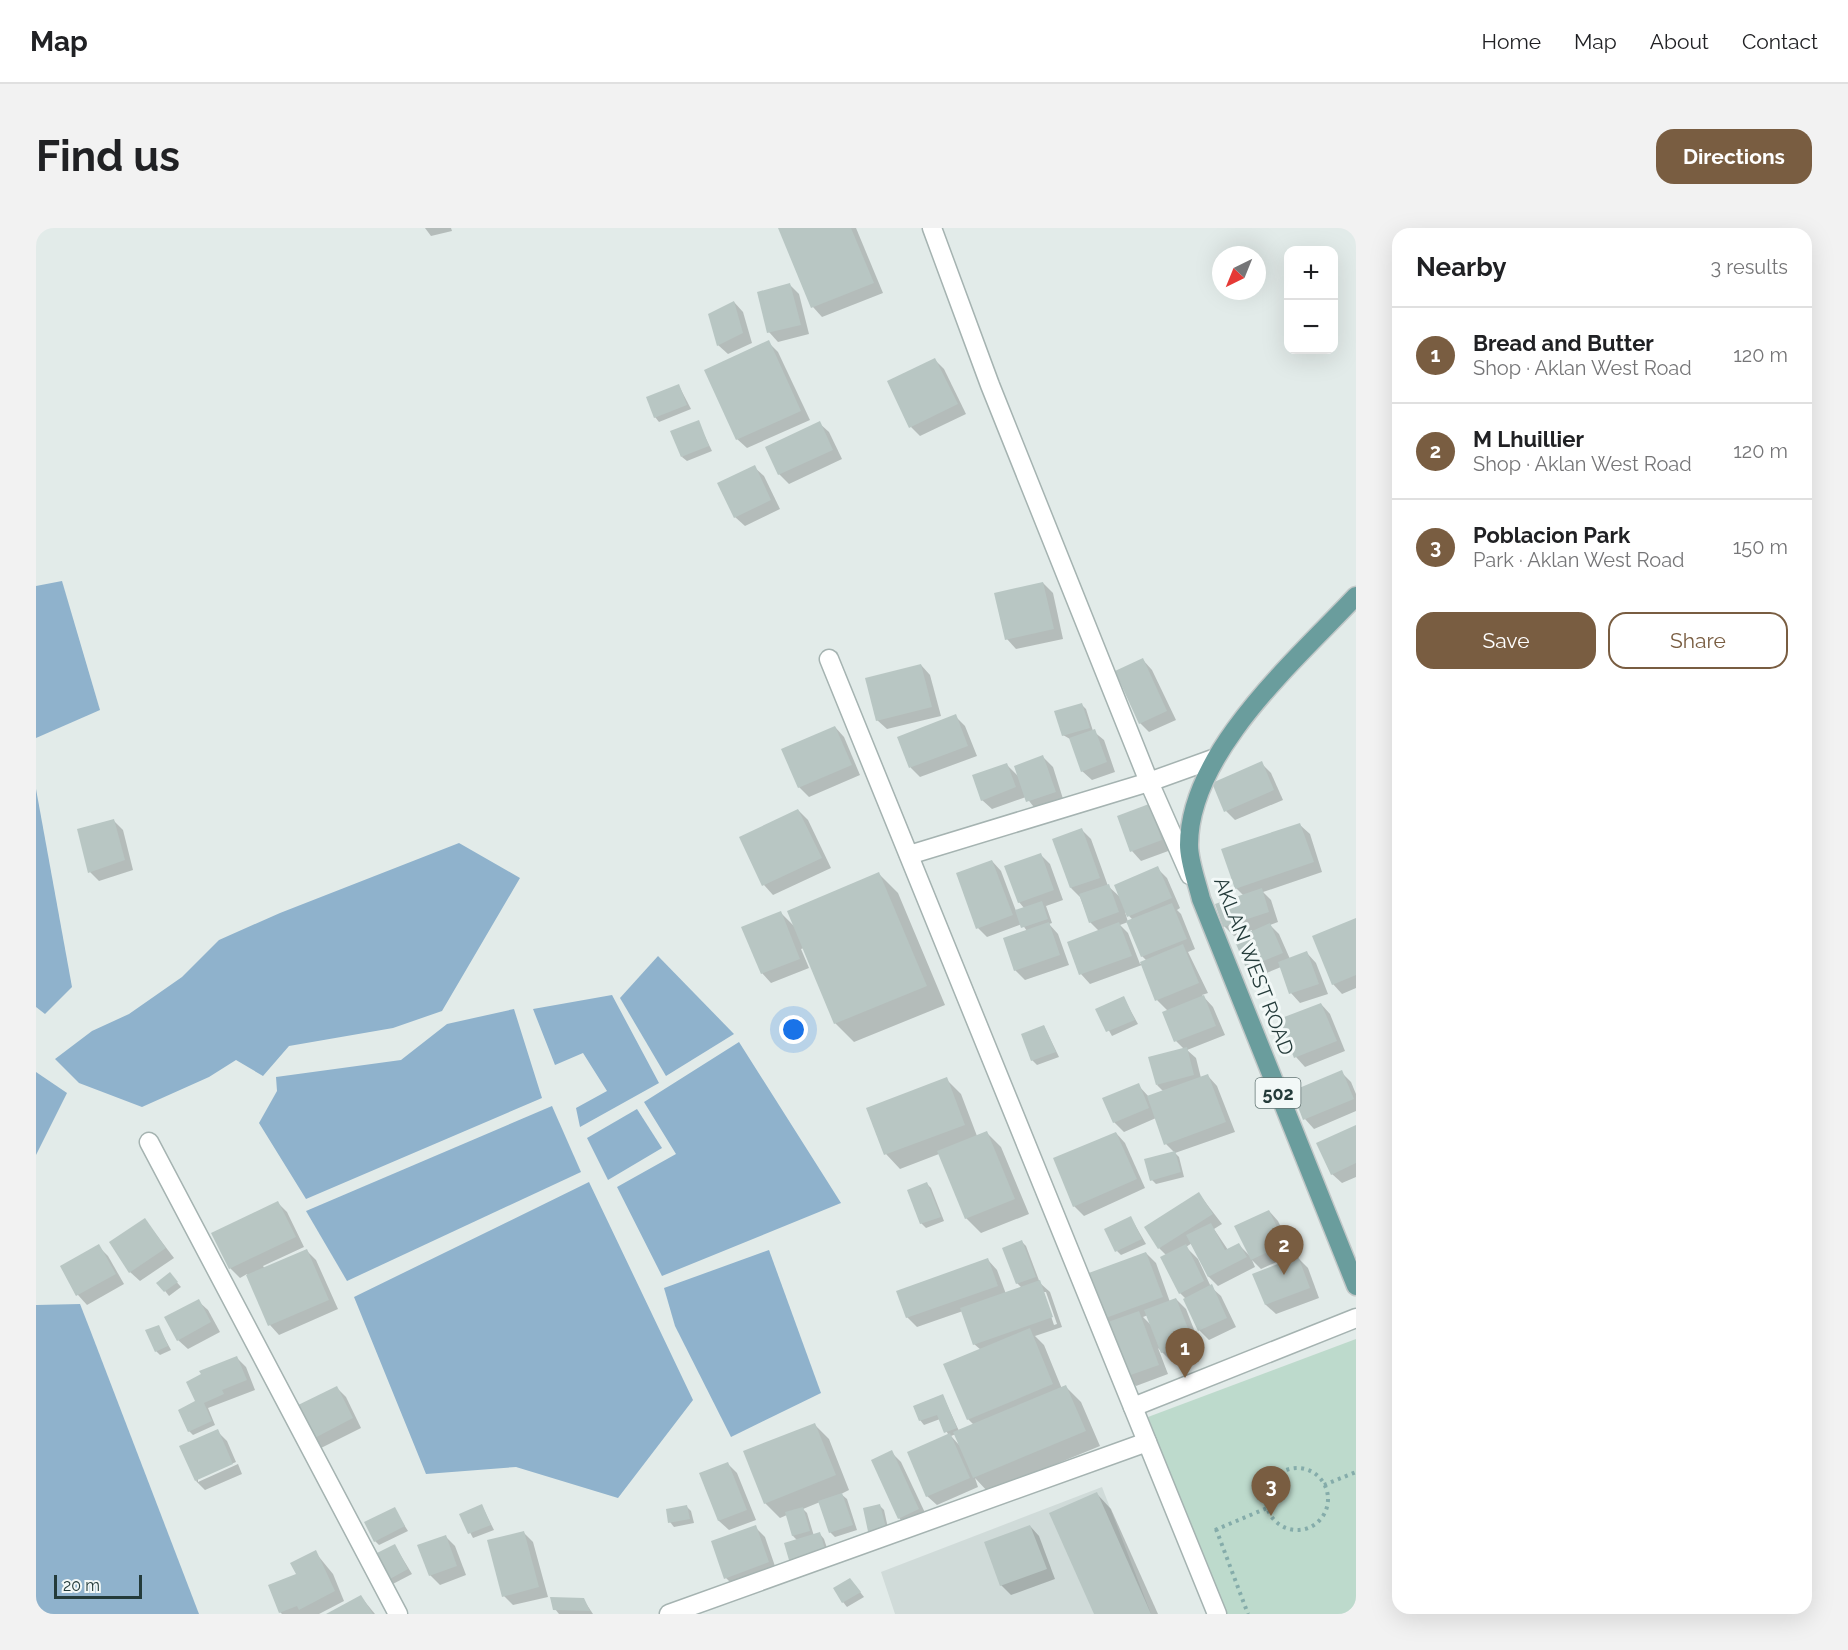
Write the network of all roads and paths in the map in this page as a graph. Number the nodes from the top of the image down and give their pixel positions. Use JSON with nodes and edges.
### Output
{"nodes":[{"id":1,"x":932,"y":228,"type":"edge"},
{"id":2,"x":1356,"y":596,"type":"edge"},
{"id":3,"x":829,"y":659,"type":"dead end"},
{"id":4,"x":1213,"y":759,"type":"junction"},
{"id":5,"x":1149,"y":783,"type":"junction"},
{"id":6,"x":909,"y":855,"type":"junction"},
{"id":7,"x":1201,"y":899,"type":"junction"},
{"id":8,"x":149,"y":1142,"type":"dead end"},
{"id":9,"x":1356,"y":1286,"type":"edge"},
{"id":10,"x":1356,"y":1318,"type":"edge"},
{"id":11,"x":1133,"y":1407,"type":"junction"},
{"id":12,"x":1147,"y":1442,"type":"junction"},
{"id":13,"x":1356,"y":1472,"type":"edge"},
{"id":14,"x":1324,"y":1485,"type":"junction"},
{"id":15,"x":1267,"y":1508,"type":"junction"},
{"id":16,"x":1216,"y":1529,"type":"junction"},
{"id":17,"x":1187,"y":1541,"type":"junction"},
{"id":18,"x":398,"y":1614,"type":"edge"},
{"id":19,"x":669,"y":1614,"type":"edge"},
{"id":20,"x":1217,"y":1614,"type":"edge"},
{"id":21,"x":1248,"y":1614,"type":"edge"}],
"edges":[{"from":1,"to":5,"type":"street"},
{"from":2,"to":4,"type":"main road","name":"AKLAN WEST ROAD","number":"502"},
{"from":3,"to":6,"type":"street"},
{"from":4,"to":5,"type":"street"},
{"from":4,"to":7,"type":"main road","name":"AKLAN WEST ROAD","number":"502"},
{"from":5,"to":6,"type":"street"},
{"from":5,"to":7,"type":"street"},
{"from":6,"to":11,"type":"street"},
{"from":7,"to":9,"type":"main road","name":"AKLAN WEST ROAD","number":"502"},
{"from":8,"to":18,"type":"street"},
{"from":10,"to":11,"type":"street"},
{"from":11,"to":12,"type":"street"},
{"from":12,"to":17,"type":"street"},
{"from":12,"to":19,"type":"street"},
{"from":13,"to":14,"type":"path"},
{"from":14,"to":15,"type":"path"},
{"from":14,"to":15,"type":"path"},
{"from":15,"to":16,"type":"path"},
{"from":16,"to":17,"type":"path"},
{"from":16,"to":21,"type":"path"},
{"from":17,"to":20,"type":"street"}]}
